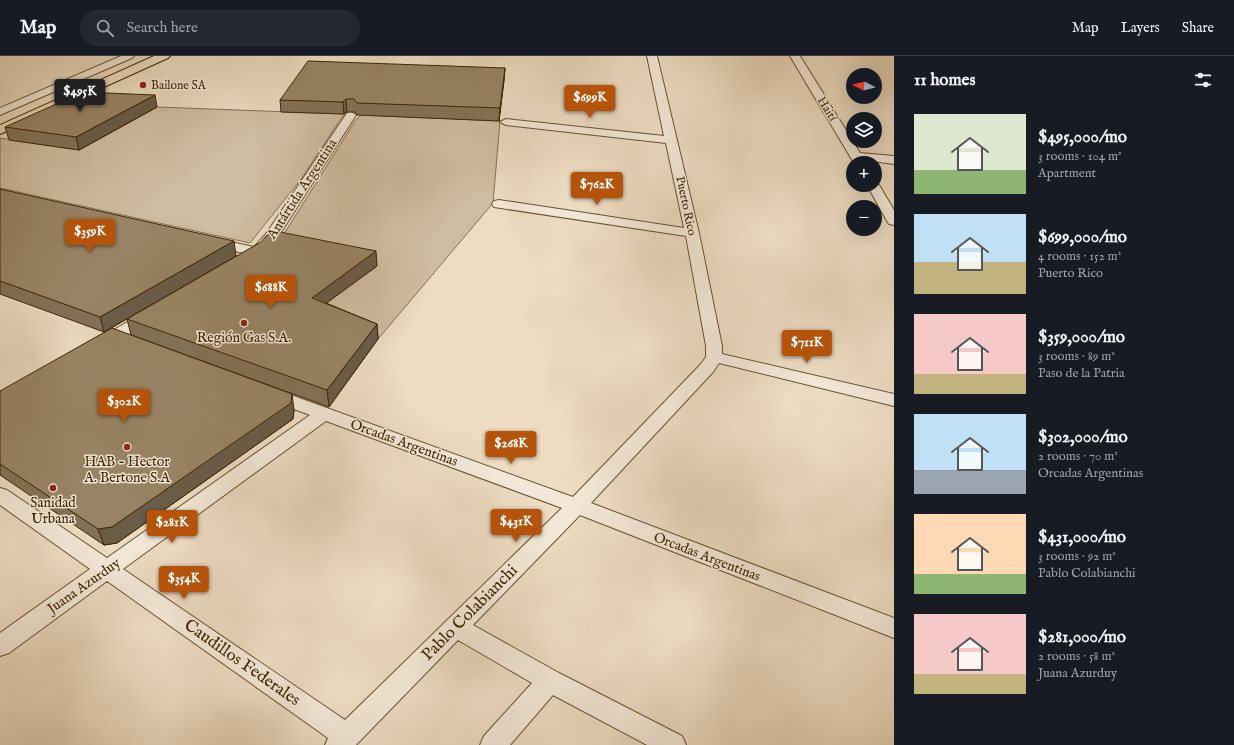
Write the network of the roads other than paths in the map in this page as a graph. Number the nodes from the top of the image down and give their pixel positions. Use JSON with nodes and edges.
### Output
{"nodes":[{"id":1,"x":130,"y":56,"type":"edge"},
{"id":2,"x":152,"y":56,"type":"edge"},
{"id":3,"x":164,"y":56,"type":"edge"},
{"id":4,"x":652,"y":56,"type":"edge"},
{"id":5,"x":795,"y":56,"type":"edge"},
{"id":6,"x":0,"y":112,"type":"edge"},
{"id":7,"x":351,"y":115,"type":"edge"},
{"id":8,"x":506,"y":122,"type":"dead end"},
{"id":9,"x":0,"y":123,"type":"edge"},
{"id":10,"x":0,"y":130,"type":"edge"},
{"id":11,"x":671,"y":140,"type":"junction"},
{"id":12,"x":856,"y":156,"type":"edge"},
{"id":13,"x":882,"y":160,"type":"edge"},
{"id":14,"x":894,"y":160,"type":"edge"},
{"id":15,"x":879,"y":192,"type":"edge"},
{"id":16,"x":499,"y":204,"type":"dead end"},
{"id":17,"x":889,"y":204,"type":"edge"},
{"id":18,"x":894,"y":221,"type":"edge"},
{"id":19,"x":692,"y":233,"type":"junction"},
{"id":20,"x":202,"y":240,"type":"edge"},
{"id":21,"x":257,"y":252,"type":"junction"},
{"id":22,"x":242,"y":261,"type":"edge"},
{"id":23,"x":162,"y":308,"type":"edge"},
{"id":24,"x":115,"y":336,"type":"junction"},
{"id":25,"x":138,"y":344,"type":"edge"},
{"id":26,"x":88,"y":352,"type":"edge"},
{"id":27,"x":714,"y":357,"type":"junction"},
{"id":28,"x":256,"y":389,"type":"edge"},
{"id":29,"x":894,"y":400,"type":"edge"},
{"id":30,"x":323,"y":414,"type":"junction"},
{"id":31,"x":0,"y":495,"type":"edge"},
{"id":32,"x":577,"y":506,"type":"junction"},
{"id":33,"x":108,"y":569,"type":"junction"},
{"id":34,"x":456,"y":627,"type":"junction"},
{"id":35,"x":894,"y":628,"type":"edge"},
{"id":36,"x":0,"y":646,"type":"edge"},
{"id":37,"x":550,"y":681,"type":"junction"},
{"id":38,"x":342,"y":741,"type":"edge"},
{"id":39,"x":493,"y":745,"type":"edge"},
{"id":40,"x":673,"y":745,"type":"edge"}],
"edges":[{"from":1,"to":6,"type":"street"},
{"from":2,"to":9,"type":"main road"},
{"from":3,"to":10,"type":"main road"},
{"from":4,"to":11,"type":"street","name":"Puerto Rico"},
{"from":5,"to":12,"type":"street","name":"Haití"},
{"from":7,"to":21,"type":"street","name":"Antártida Argentina"},
{"from":8,"to":11,"type":"street"},
{"from":11,"to":19,"type":"street","name":"Puerto Rico"},
{"from":13,"to":14,"type":"street"},
{"from":15,"to":17,"type":"street"},
{"from":16,"to":19,"type":"street"},
{"from":17,"to":18,"type":"street"},
{"from":19,"to":27,"type":"street","name":"Puerto Rico"},
{"from":20,"to":21,"type":"street"},
{"from":21,"to":22,"type":"street","name":"Antártida Argentina"},
{"from":23,"to":24,"type":"street"},
{"from":24,"to":25,"type":"street"},
{"from":24,"to":26,"type":"street"},
{"from":27,"to":29,"type":"street"},
{"from":27,"to":32,"type":"street","name":"Pablo Colabianchi"},
{"from":28,"to":30,"type":"street","name":"Orcadas Argentinas"},
{"from":30,"to":32,"type":"street","name":"Orcadas Argentinas"},
{"from":30,"to":33,"type":"street","name":"Juana Azurduy"},
{"from":31,"to":33,"type":"street","name":"Caudillos Federales"},
{"from":32,"to":34,"type":"street","name":"Pablo Colabianchi"},
{"from":32,"to":35,"type":"street","name":"Orcadas Argentinas"},
{"from":33,"to":36,"type":"street","name":"Juana Azurduy"},
{"from":33,"to":38,"type":"street","name":"Caudillos Federales"},
{"from":34,"to":37,"type":"street"},
{"from":34,"to":38,"type":"street","name":"Pablo Colabianchi"},
{"from":37,"to":39,"type":"street"},
{"from":37,"to":40,"type":"street"}]}
